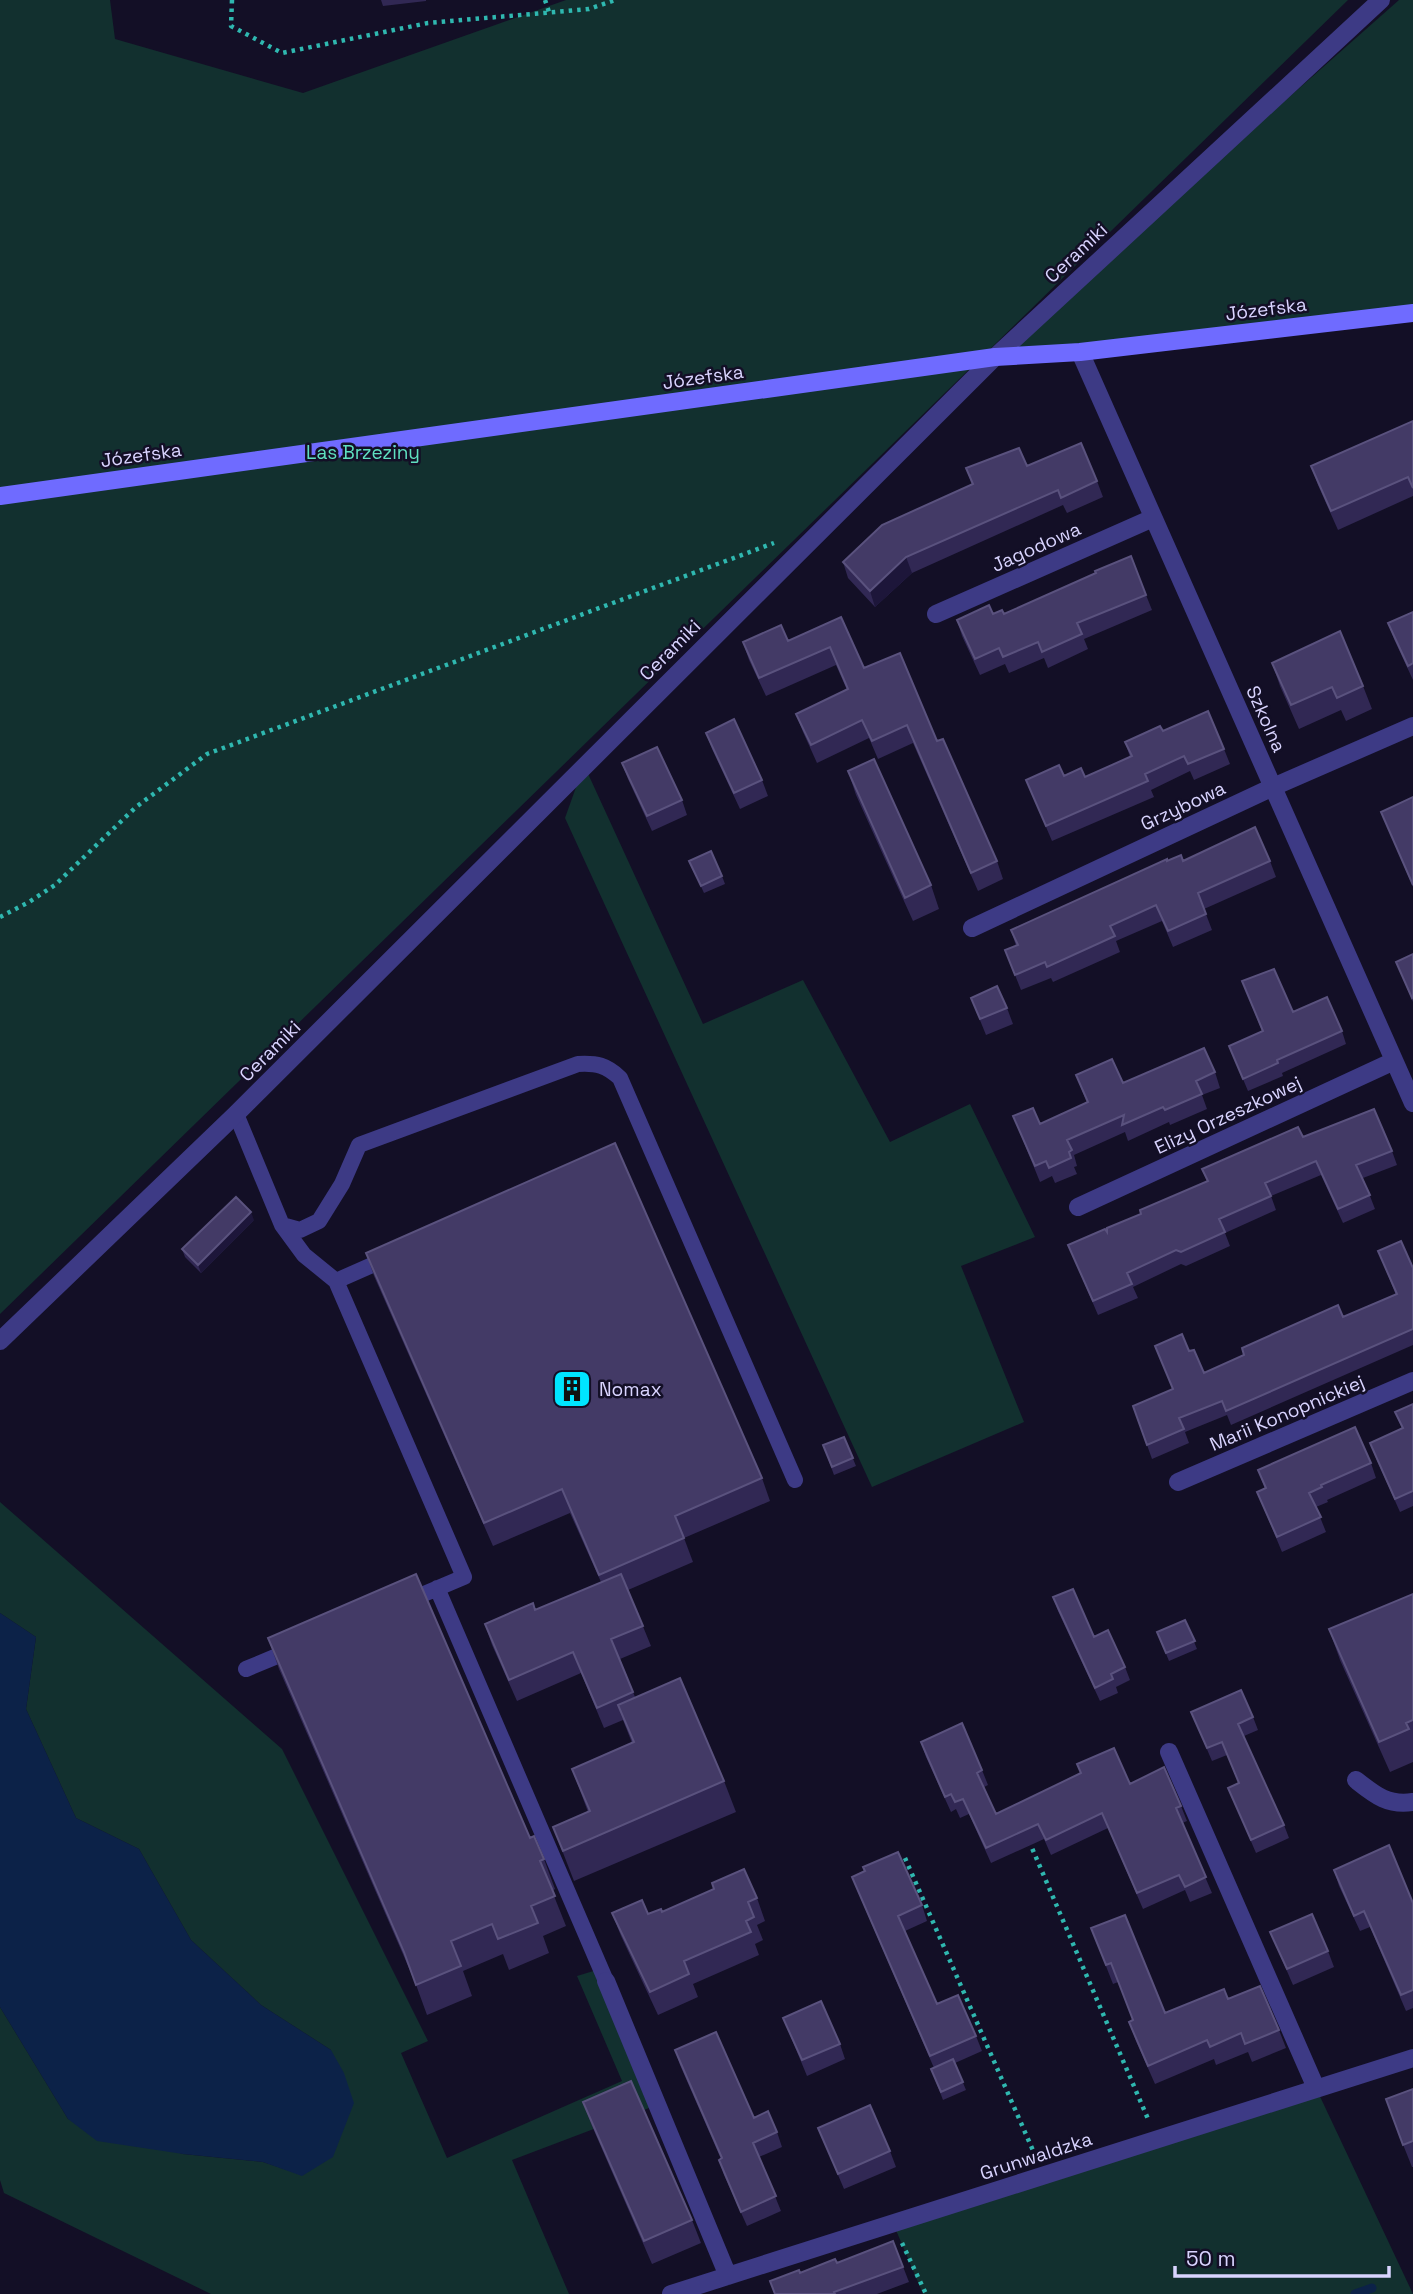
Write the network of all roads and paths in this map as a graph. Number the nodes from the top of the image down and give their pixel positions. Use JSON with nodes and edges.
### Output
{"nodes":[{"id":1,"x":232,"y":0,"type":"edge"},
{"id":2,"x":545,"y":0,"type":"edge"},
{"id":3,"x":615,"y":0,"type":"edge"},
{"id":4,"x":1381,"y":0,"type":"edge"},
{"id":5,"x":550,"y":12,"type":"junction"},
{"id":6,"x":1413,"y":313,"type":"edge"},
{"id":7,"x":1080,"y":352,"type":"junction"},
{"id":8,"x":995,"y":357,"type":"junction"},
{"id":9,"x":0,"y":496,"type":"edge"},
{"id":10,"x":1153,"y":517,"type":"junction"},
{"id":11,"x":776,"y":542,"type":"dead end"},
{"id":12,"x":936,"y":614,"type":"dead end"},
{"id":13,"x":1413,"y":726,"type":"edge"},
{"id":14,"x":1273,"y":787,"type":"junction"},
{"id":15,"x":0,"y":916,"type":"edge"},
{"id":16,"x":972,"y":928,"type":"dead end"},
{"id":17,"x":1394,"y":1061,"type":"junction"},
{"id":18,"x":1413,"y":1103,"type":"edge"},
{"id":19,"x":236,"y":1114,"type":"junction"},
{"id":20,"x":1079,"y":1207,"type":"dead end"},
{"id":21,"x":282,"y":1225,"type":"junction"},
{"id":22,"x":399,"y":1253,"type":"edge"},
{"id":23,"x":336,"y":1281,"type":"junction"},
{"id":24,"x":0,"y":1341,"type":"edge"},
{"id":25,"x":1413,"y":1381,"type":"edge"},
{"id":26,"x":795,"y":1480,"type":"dead end"},
{"id":27,"x":1178,"y":1482,"type":"dead end"},
{"id":28,"x":437,"y":1588,"type":"junction"},
{"id":29,"x":386,"y":1610,"type":"edge"},
{"id":30,"x":310,"y":1642,"type":"edge"},
{"id":31,"x":246,"y":1669,"type":"dead end"},
{"id":32,"x":1169,"y":1752,"type":"dead end"},
{"id":33,"x":1356,"y":1780,"type":"dead end"},
{"id":34,"x":1413,"y":1802,"type":"edge"},
{"id":35,"x":1028,"y":1838,"type":"edge"},
{"id":36,"x":905,"y":1858,"type":"dead end"},
{"id":37,"x":606,"y":1981,"type":"joint"},
{"id":38,"x":1413,"y":2058,"type":"edge"},
{"id":39,"x":1316,"y":2088,"type":"junction"},
{"id":40,"x":1157,"y":2139,"type":"junction"},
{"id":41,"x":1044,"y":2175,"type":"junction"},
{"id":42,"x":892,"y":2223,"type":"junction"},
{"id":43,"x":728,"y":2276,"type":"junction"},
{"id":44,"x":671,"y":2294,"type":"edge"},
{"id":45,"x":926,"y":2294,"type":"edge"}],
"edges":[{"from":1,"to":5,"type":"path"},
{"from":2,"to":5,"type":"path"},
{"from":3,"to":5,"type":"path"},
{"from":4,"to":8,"type":"street","name":"Ceramiki"},
{"from":6,"to":7,"type":"street","name":"Józefska"},
{"from":7,"to":8,"type":"street","name":"Józefska"},
{"from":7,"to":10,"type":"street","name":"Szkolna"},
{"from":8,"to":9,"type":"street","name":"Józefska"},
{"from":8,"to":19,"type":"street","name":"Ceramiki"},
{"from":10,"to":12,"type":"street","name":"Jagodowa"},
{"from":10,"to":14,"type":"street","name":"Szkolna"},
{"from":11,"to":15,"type":"path"},
{"from":13,"to":14,"type":"street","name":"Grzybowa"},
{"from":14,"to":16,"type":"street","name":"Grzybowa"},
{"from":14,"to":17,"type":"street","name":"Szkolna"},
{"from":17,"to":18,"type":"street","name":"Szkolna"},
{"from":17,"to":20,"type":"street","name":"Elizy Orzeszkowej"},
{"from":19,"to":21,"type":"lane"},
{"from":19,"to":24,"type":"street","name":"Ceramiki"},
{"from":21,"to":23,"type":"lane"},
{"from":21,"to":26,"type":"lane"},
{"from":22,"to":23,"type":"lane"},
{"from":23,"to":28,"type":"lane"},
{"from":25,"to":27,"type":"street","name":"Marii Konopnickiej"},
{"from":28,"to":29,"type":"lane"},
{"from":28,"to":37,"type":"lane"},
{"from":30,"to":31,"type":"lane"},
{"from":32,"to":39,"type":"street"},
{"from":33,"to":34,"type":"street"},
{"from":35,"to":40,"type":"path"},
{"from":36,"to":41,"type":"path"},
{"from":37,"to":43,"type":"street"},
{"from":38,"to":39,"type":"street","name":"Grunwaldzka"},
{"from":39,"to":40,"type":"street","name":"Grunwaldzka"},
{"from":40,"to":41,"type":"street","name":"Grunwaldzka"},
{"from":41,"to":42,"type":"street","name":"Grunwaldzka"},
{"from":42,"to":43,"type":"street","name":"Grunwaldzka"},
{"from":42,"to":45,"type":"path"},
{"from":43,"to":44,"type":"street","name":"Grunwaldzka"}]}
